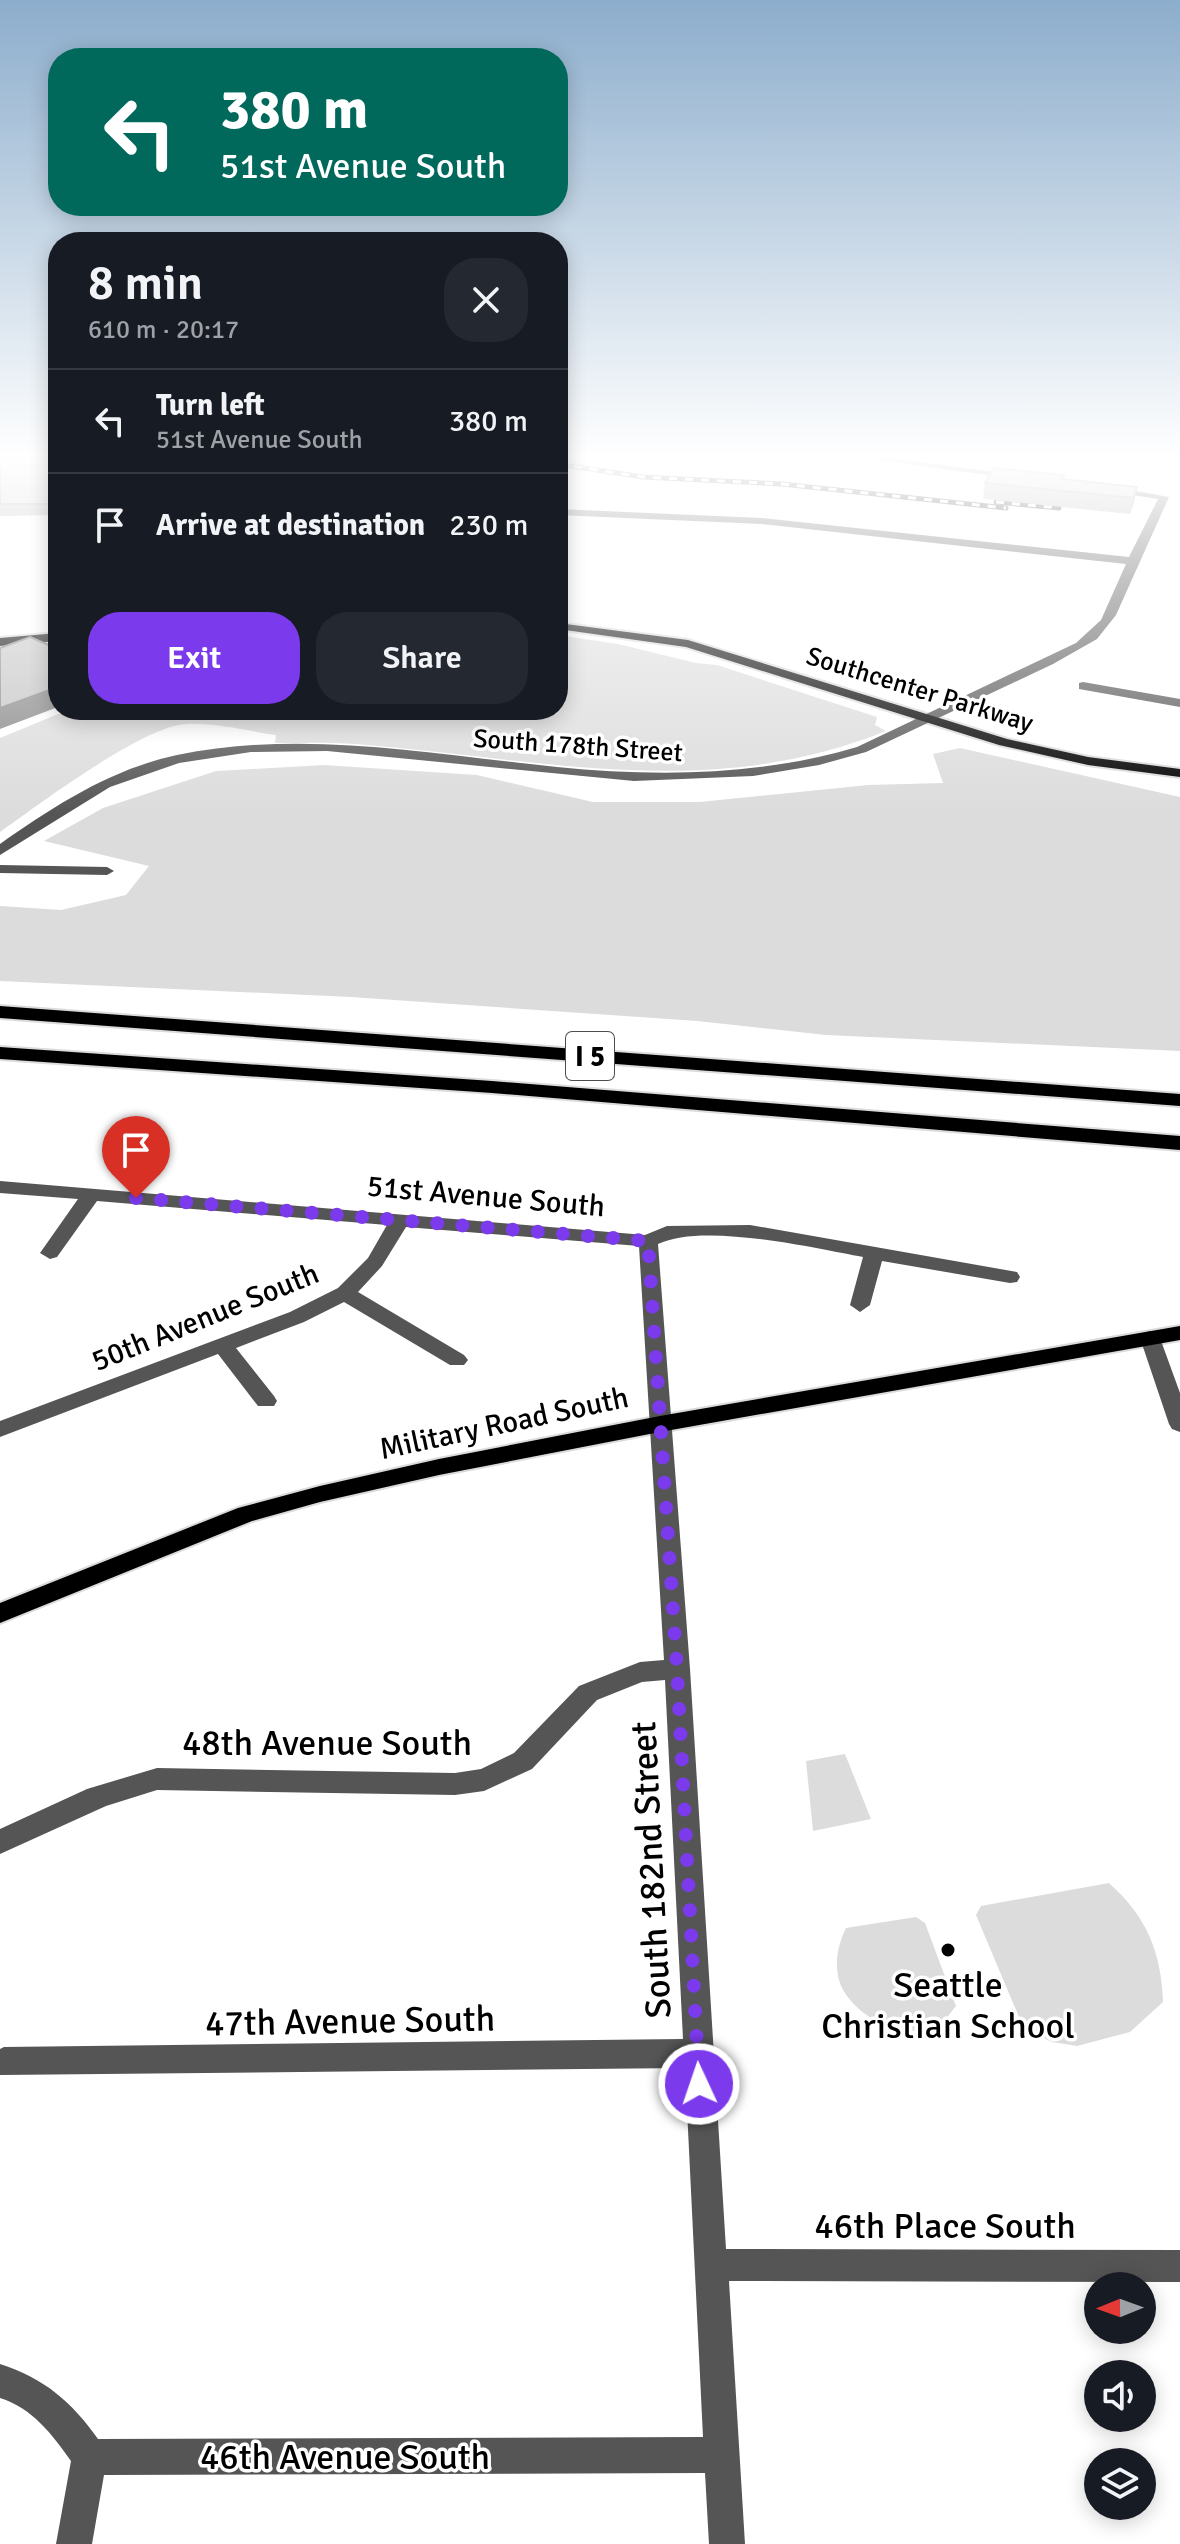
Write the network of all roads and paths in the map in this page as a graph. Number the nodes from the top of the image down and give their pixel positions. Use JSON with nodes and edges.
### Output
{"nodes":[{"id":1,"x":1125,"y":577,"type":"edge"},
{"id":2,"x":568,"y":624,"type":"edge"},
{"id":3,"x":48,"y":638,"type":"edge"},
{"id":4,"x":0,"y":642,"type":"edge"},
{"id":5,"x":1083,"y":686,"type":"dead end"},
{"id":6,"x":1180,"y":703,"type":"edge"},
{"id":7,"x":929,"y":719,"type":"junction"},
{"id":8,"x":1180,"y":773,"type":"edge"},
{"id":9,"x":0,"y":851,"type":"edge"},
{"id":10,"x":0,"y":869,"type":"edge"},
{"id":11,"x":107,"y":871,"type":"dead end"},
{"id":12,"x":0,"y":1012,"type":"edge"},
{"id":13,"x":0,"y":1053,"type":"edge"},
{"id":14,"x":1180,"y":1100,"type":"edge"},
{"id":15,"x":938,"y":1125,"type":"junction"},
{"id":16,"x":1180,"y":1143,"type":"edge"},
{"id":17,"x":1180,"y":1159,"type":"edge"},
{"id":18,"x":0,"y":1187,"type":"edge"},
{"id":19,"x":91,"y":1195,"type":"junction"},
{"id":20,"x":401,"y":1219,"type":"junction"},
{"id":21,"x":648,"y":1241,"type":"junction"},
{"id":22,"x":50,"y":1253,"type":"dead end"},
{"id":23,"x":874,"y":1255,"type":"junction"},
{"id":24,"x":1010,"y":1277,"type":"dead end"},
{"id":25,"x":345,"y":1293,"type":"junction"},
{"id":26,"x":860,"y":1305,"type":"dead end"},
{"id":27,"x":1180,"y":1333,"type":"edge"},
{"id":28,"x":1150,"y":1338,"type":"junction"},
{"id":29,"x":223,"y":1346,"type":"junction"},
{"id":30,"x":457,"y":1360,"type":"dead end"},
{"id":31,"x":266,"y":1401,"type":"dead end"},
{"id":32,"x":660,"y":1424,"type":"junction"},
{"id":33,"x":1180,"y":1424,"type":"edge"},
{"id":34,"x":0,"y":1429,"type":"edge"},
{"id":35,"x":0,"y":1613,"type":"edge"},
{"id":36,"x":677,"y":1669,"type":"junction"},
{"id":37,"x":0,"y":1842,"type":"edge"},
{"id":38,"x":698,"y":2053,"type":"junction"},
{"id":39,"x":4,"y":2062,"type":"dead end"},
{"id":40,"x":710,"y":2265,"type":"junction"},
{"id":41,"x":1180,"y":2266,"type":"edge"},
{"id":42,"x":0,"y":2381,"type":"edge"},
{"id":43,"x":723,"y":2455,"type":"junction"},
{"id":44,"x":89,"y":2457,"type":"junction"},
{"id":45,"x":74,"y":2544,"type":"edge"},
{"id":46,"x":727,"y":2544,"type":"edge"}],
"edges":[{"from":1,"to":7,"type":"street","name":"South 178th Street"},
{"from":2,"to":7,"type":"main road","name":"Southcenter Parkway"},
{"from":3,"to":4,"type":"main road"},
{"from":5,"to":6,"type":"street"},
{"from":7,"to":8,"type":"main road","name":"Southcenter Parkway"},
{"from":7,"to":9,"type":"street","name":"South 178th Street"},
{"from":10,"to":11,"type":"street"},
{"from":12,"to":14,"type":"highway","number":"I 5"},
{"from":13,"to":15,"type":"highway","number":"I 5"},
{"from":15,"to":16,"type":"highway","number":"I 5"},
{"from":15,"to":17,"type":"highway"},
{"from":18,"to":19,"type":"street","name":"51st Avenue South"},
{"from":19,"to":20,"type":"street","name":"51st Avenue South"},
{"from":19,"to":22,"type":"street"},
{"from":20,"to":21,"type":"street","name":"51st Avenue South"},
{"from":20,"to":25,"type":"street","name":"50th Avenue South"},
{"from":21,"to":23,"type":"street","name":"51st Avenue South"},
{"from":21,"to":32,"type":"street","name":"South 182nd Street"},
{"from":23,"to":24,"type":"street","name":"51st Avenue South"},
{"from":23,"to":26,"type":"street"},
{"from":25,"to":29,"type":"street","name":"50th Avenue South"},
{"from":25,"to":30,"type":"street"},
{"from":27,"to":28,"type":"main road","name":"Military Road South"},
{"from":28,"to":32,"type":"main road","name":"Military Road South"},
{"from":28,"to":33,"type":"street"},
{"from":29,"to":31,"type":"street"},
{"from":29,"to":34,"type":"street","name":"50th Avenue South"},
{"from":32,"to":35,"type":"main road","name":"Military Road South"},
{"from":32,"to":36,"type":"street","name":"South 182nd Street"},
{"from":36,"to":37,"type":"street","name":"48th Avenue South"},
{"from":36,"to":38,"type":"street","name":"South 182nd Street"},
{"from":38,"to":39,"type":"street","name":"47th Avenue South"},
{"from":38,"to":40,"type":"street","name":"South 182nd Street"},
{"from":40,"to":41,"type":"street","name":"46th Place South"},
{"from":40,"to":43,"type":"street","name":"South 182nd Street"},
{"from":42,"to":44,"type":"street"},
{"from":43,"to":44,"type":"street","name":"46th Avenue South"},
{"from":43,"to":46,"type":"street","name":"South 182nd Street"},
{"from":44,"to":45,"type":"street"}]}
